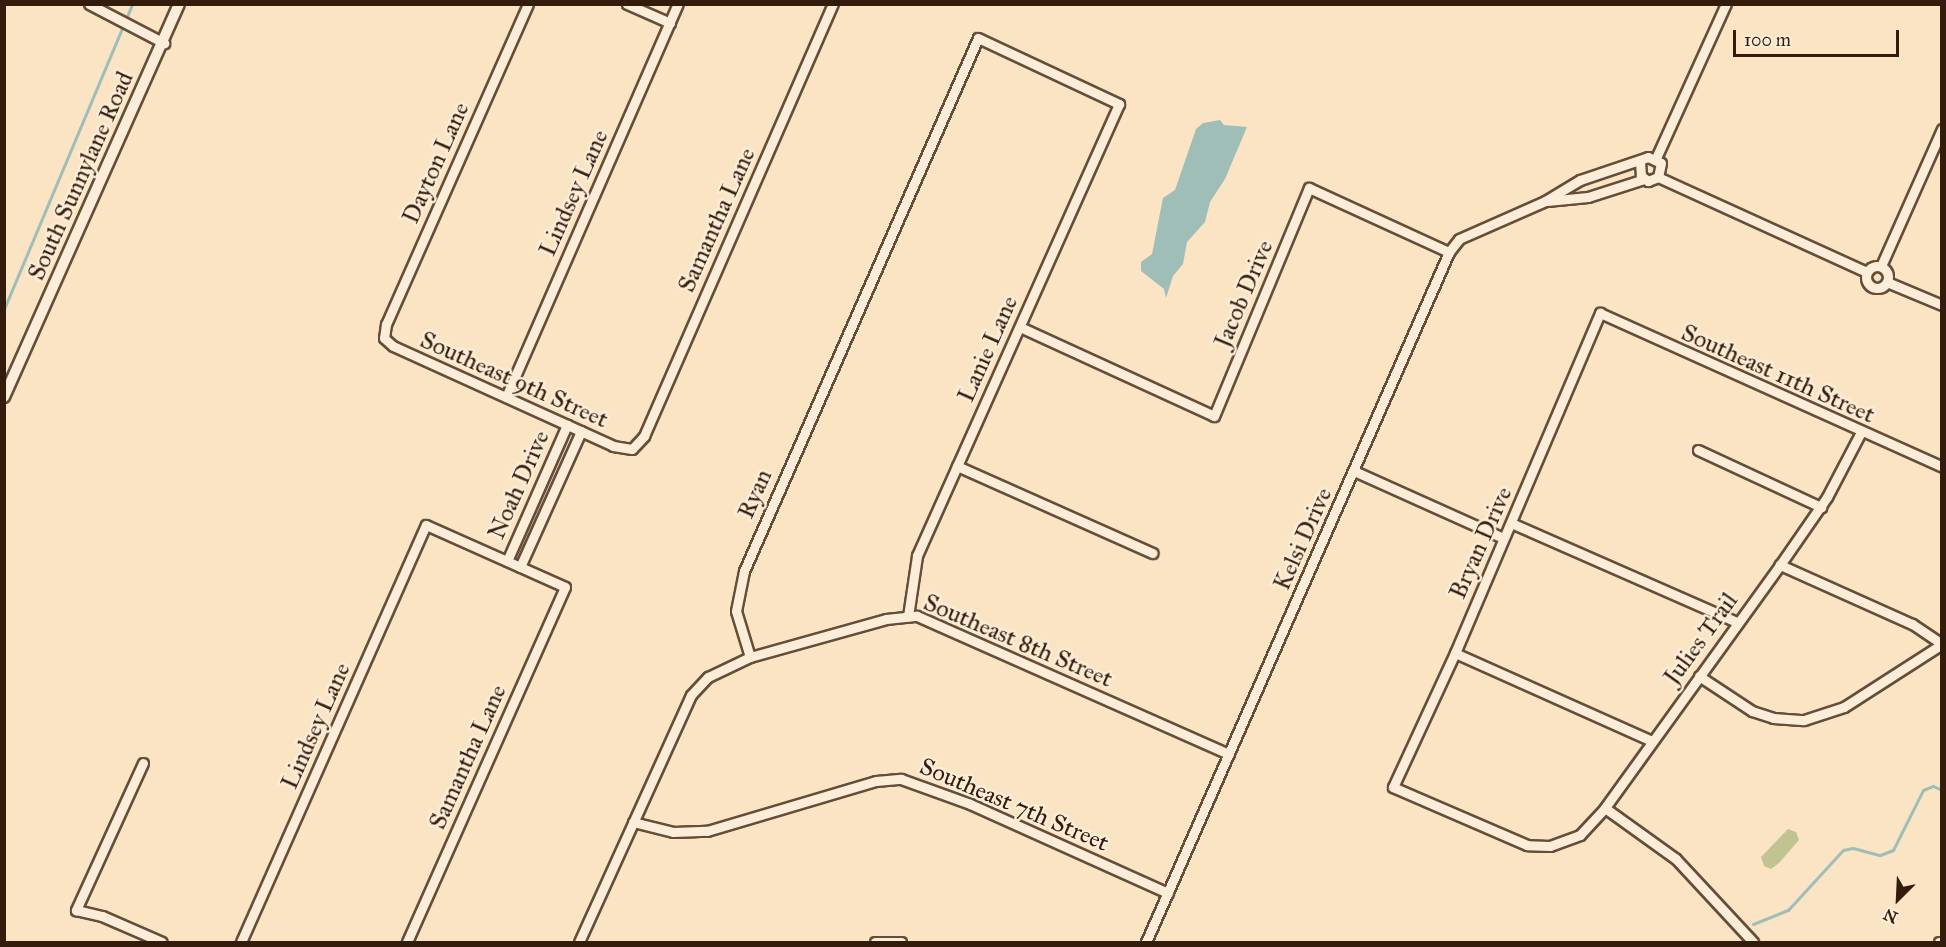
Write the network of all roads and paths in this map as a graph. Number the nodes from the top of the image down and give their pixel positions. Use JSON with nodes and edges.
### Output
{"nodes":[{"id":1,"x":89,"y":4,"type":"edge"},
{"id":2,"x":179,"y":4,"type":"edge"},
{"id":3,"x":528,"y":4,"type":"edge"},
{"id":4,"x":627,"y":4,"type":"edge"},
{"id":5,"x":678,"y":4,"type":"edge"},
{"id":6,"x":833,"y":4,"type":"edge"},
{"id":7,"x":1726,"y":4,"type":"edge"},
{"id":8,"x":670,"y":23,"type":"junction"},
{"id":9,"x":164,"y":43,"type":"junction"},
{"id":10,"x":1119,"y":104,"type":"joint"},
{"id":11,"x":1941,"y":129,"type":"edge"},
{"id":12,"x":1656,"y":158,"type":"junction"},
{"id":13,"x":1640,"y":161,"type":"junction"},
{"id":14,"x":1658,"y":177,"type":"junction"},
{"id":15,"x":1644,"y":179,"type":"junction"},
{"id":16,"x":1545,"y":201,"type":"junction"},
{"id":17,"x":1449,"y":252,"type":"junction"},
{"id":18,"x":1881,"y":266,"type":"junction"},
{"id":19,"x":1866,"y":272,"type":"junction"},
{"id":20,"x":1887,"y":282,"type":"junction"},
{"id":21,"x":1941,"y":305,"type":"edge"},
{"id":22,"x":1600,"y":313,"type":"joint"},
{"id":23,"x":1020,"y":327,"type":"junction"},
{"id":24,"x":384,"y":338,"type":"joint"},
{"id":25,"x":4,"y":397,"type":"edge"},
{"id":26,"x":506,"y":397,"type":"junction"},
{"id":27,"x":567,"y":425,"type":"junction"},
{"id":28,"x":581,"y":431,"type":"junction"},
{"id":29,"x":1861,"y":432,"type":"junction"},
{"id":30,"x":632,"y":449,"type":"joint"},
{"id":31,"x":1698,"y":450,"type":"dead end"},
{"id":32,"x":957,"y":466,"type":"junction"},
{"id":33,"x":1941,"y":467,"type":"edge"},
{"id":34,"x":1354,"y":471,"type":"junction"},
{"id":35,"x":1821,"y":507,"type":"junction"},
{"id":36,"x":1511,"y":523,"type":"junction"},
{"id":37,"x":1503,"y":538,"type":"junction"},
{"id":38,"x":1152,"y":553,"type":"dead end"},
{"id":39,"x":507,"y":561,"type":"junction"},
{"id":40,"x":1780,"y":565,"type":"junction"},
{"id":41,"x":520,"y":567,"type":"junction"},
{"id":42,"x":908,"y":616,"type":"junction"},
{"id":43,"x":1736,"y":622,"type":"junction"},
{"id":44,"x":1941,"y":644,"type":"edge"},
{"id":45,"x":1455,"y":653,"type":"junction"},
{"id":46,"x":750,"y":657,"type":"junction"},
{"id":47,"x":1699,"y":676,"type":"junction"},
{"id":48,"x":1652,"y":741,"type":"junction"},
{"id":49,"x":1229,"y":754,"type":"junction"},
{"id":50,"x":143,"y":763,"type":"dead end"},
{"id":51,"x":1605,"y":808,"type":"junction"},
{"id":52,"x":633,"y":822,"type":"junction"},
{"id":53,"x":1550,"y":846,"type":"joint"},
{"id":54,"x":1168,"y":893,"type":"junction"},
{"id":55,"x":162,"y":942,"type":"edge"},
{"id":56,"x":241,"y":942,"type":"edge"},
{"id":57,"x":407,"y":942,"type":"edge"},
{"id":58,"x":579,"y":942,"type":"edge"},
{"id":59,"x":875,"y":942,"type":"edge"},
{"id":60,"x":901,"y":942,"type":"edge"},
{"id":61,"x":1146,"y":942,"type":"edge"},
{"id":62,"x":1753,"y":942,"type":"edge"}],
"edges":[{"from":1,"to":9,"type":"street"},
{"from":2,"to":9,"type":"street","name":"South Sunnylane Road"},
{"from":3,"to":24,"type":"street","name":"Dayton Lane"},
{"from":4,"to":8,"type":"street"},
{"from":5,"to":8,"type":"street","name":"Lindsey Lane"},
{"from":6,"to":30,"type":"street","name":"Samantha Lane"},
{"from":7,"to":12,"type":"street"},
{"from":8,"to":26,"type":"street","name":"Lindsey Lane"},
{"from":9,"to":25,"type":"street","name":"South Sunnylane Road"},
{"from":10,"to":23,"type":"street","name":"Lanie Lane"},
{"from":10,"to":46,"type":"street","name":"Ryan"},
{"from":11,"to":18,"type":"street"},
{"from":12,"to":13,"type":"street"},
{"from":12,"to":14,"type":"street"},
{"from":13,"to":15,"type":"street"},
{"from":13,"to":16,"type":"street","name":"Kelsi Drive"},
{"from":14,"to":15,"type":"street"},
{"from":14,"to":19,"type":"street"},
{"from":15,"to":16,"type":"street","name":"Kelsi Drive"},
{"from":16,"to":17,"type":"street","name":"Kelsi Drive"},
{"from":17,"to":23,"type":"street","name":"Jacob Drive"},
{"from":17,"to":34,"type":"street","name":"Kelsi Drive"},
{"from":18,"to":19,"type":"street"},
{"from":18,"to":20,"type":"street"},
{"from":19,"to":20,"type":"street"},
{"from":20,"to":21,"type":"street"},
{"from":22,"to":29,"type":"street","name":"Southeast 11th Street"},
{"from":22,"to":36,"type":"street","name":"Bryan Drive"},
{"from":23,"to":32,"type":"street","name":"Lanie Lane"},
{"from":24,"to":26,"type":"street","name":"Southeast 9th Street"},
{"from":26,"to":27,"type":"street","name":"Southeast 9th Street"},
{"from":27,"to":28,"type":"street","name":"Southeast 9th Street"},
{"from":27,"to":39,"type":"street","name":"Noah Drive"},
{"from":28,"to":30,"type":"street","name":"Southeast 9th Street"},
{"from":28,"to":41,"type":"street","name":"Noah Drive"},
{"from":29,"to":33,"type":"street","name":"Southeast 11th Street"},
{"from":29,"to":35,"type":"street","name":"Julies Trail"},
{"from":31,"to":35,"type":"street"},
{"from":32,"to":38,"type":"street"},
{"from":32,"to":42,"type":"street","name":"Lanie Lane"},
{"from":34,"to":37,"type":"street"},
{"from":34,"to":49,"type":"street","name":"Kelsi Drive"},
{"from":35,"to":40,"type":"street","name":"Julies Trail"},
{"from":36,"to":37,"type":"street","name":"Bryan Drive"},
{"from":36,"to":43,"type":"street"},
{"from":37,"to":45,"type":"street","name":"Bryan Drive"},
{"from":39,"to":41,"type":"street"},
{"from":39,"to":56,"type":"street","name":"Lindsey Lane"},
{"from":40,"to":43,"type":"street","name":"Julies Trail"},
{"from":40,"to":44,"type":"street"},
{"from":41,"to":57,"type":"street","name":"Samantha Lane"},
{"from":42,"to":46,"type":"street","name":"Southeast 8th Street"},
{"from":42,"to":49,"type":"street","name":"Southeast 8th Street"},
{"from":43,"to":47,"type":"street","name":"Julies Trail"},
{"from":44,"to":47,"type":"street"},
{"from":45,"to":48,"type":"street"},
{"from":45,"to":53,"type":"street","name":"Bryan Drive"},
{"from":46,"to":52,"type":"street"},
{"from":47,"to":48,"type":"street","name":"Julies Trail"},
{"from":48,"to":51,"type":"street","name":"Julies Trail"},
{"from":49,"to":54,"type":"street","name":"Kelsi Drive"},
{"from":50,"to":55,"type":"street"},
{"from":51,"to":53,"type":"street","name":"Julies Trail"},
{"from":51,"to":62,"type":"street"},
{"from":52,"to":54,"type":"street","name":"Southeast 7th Street"},
{"from":52,"to":58,"type":"street"},
{"from":54,"to":61,"type":"street","name":"Kelsi Drive"},
{"from":59,"to":60,"type":"street"}]}
